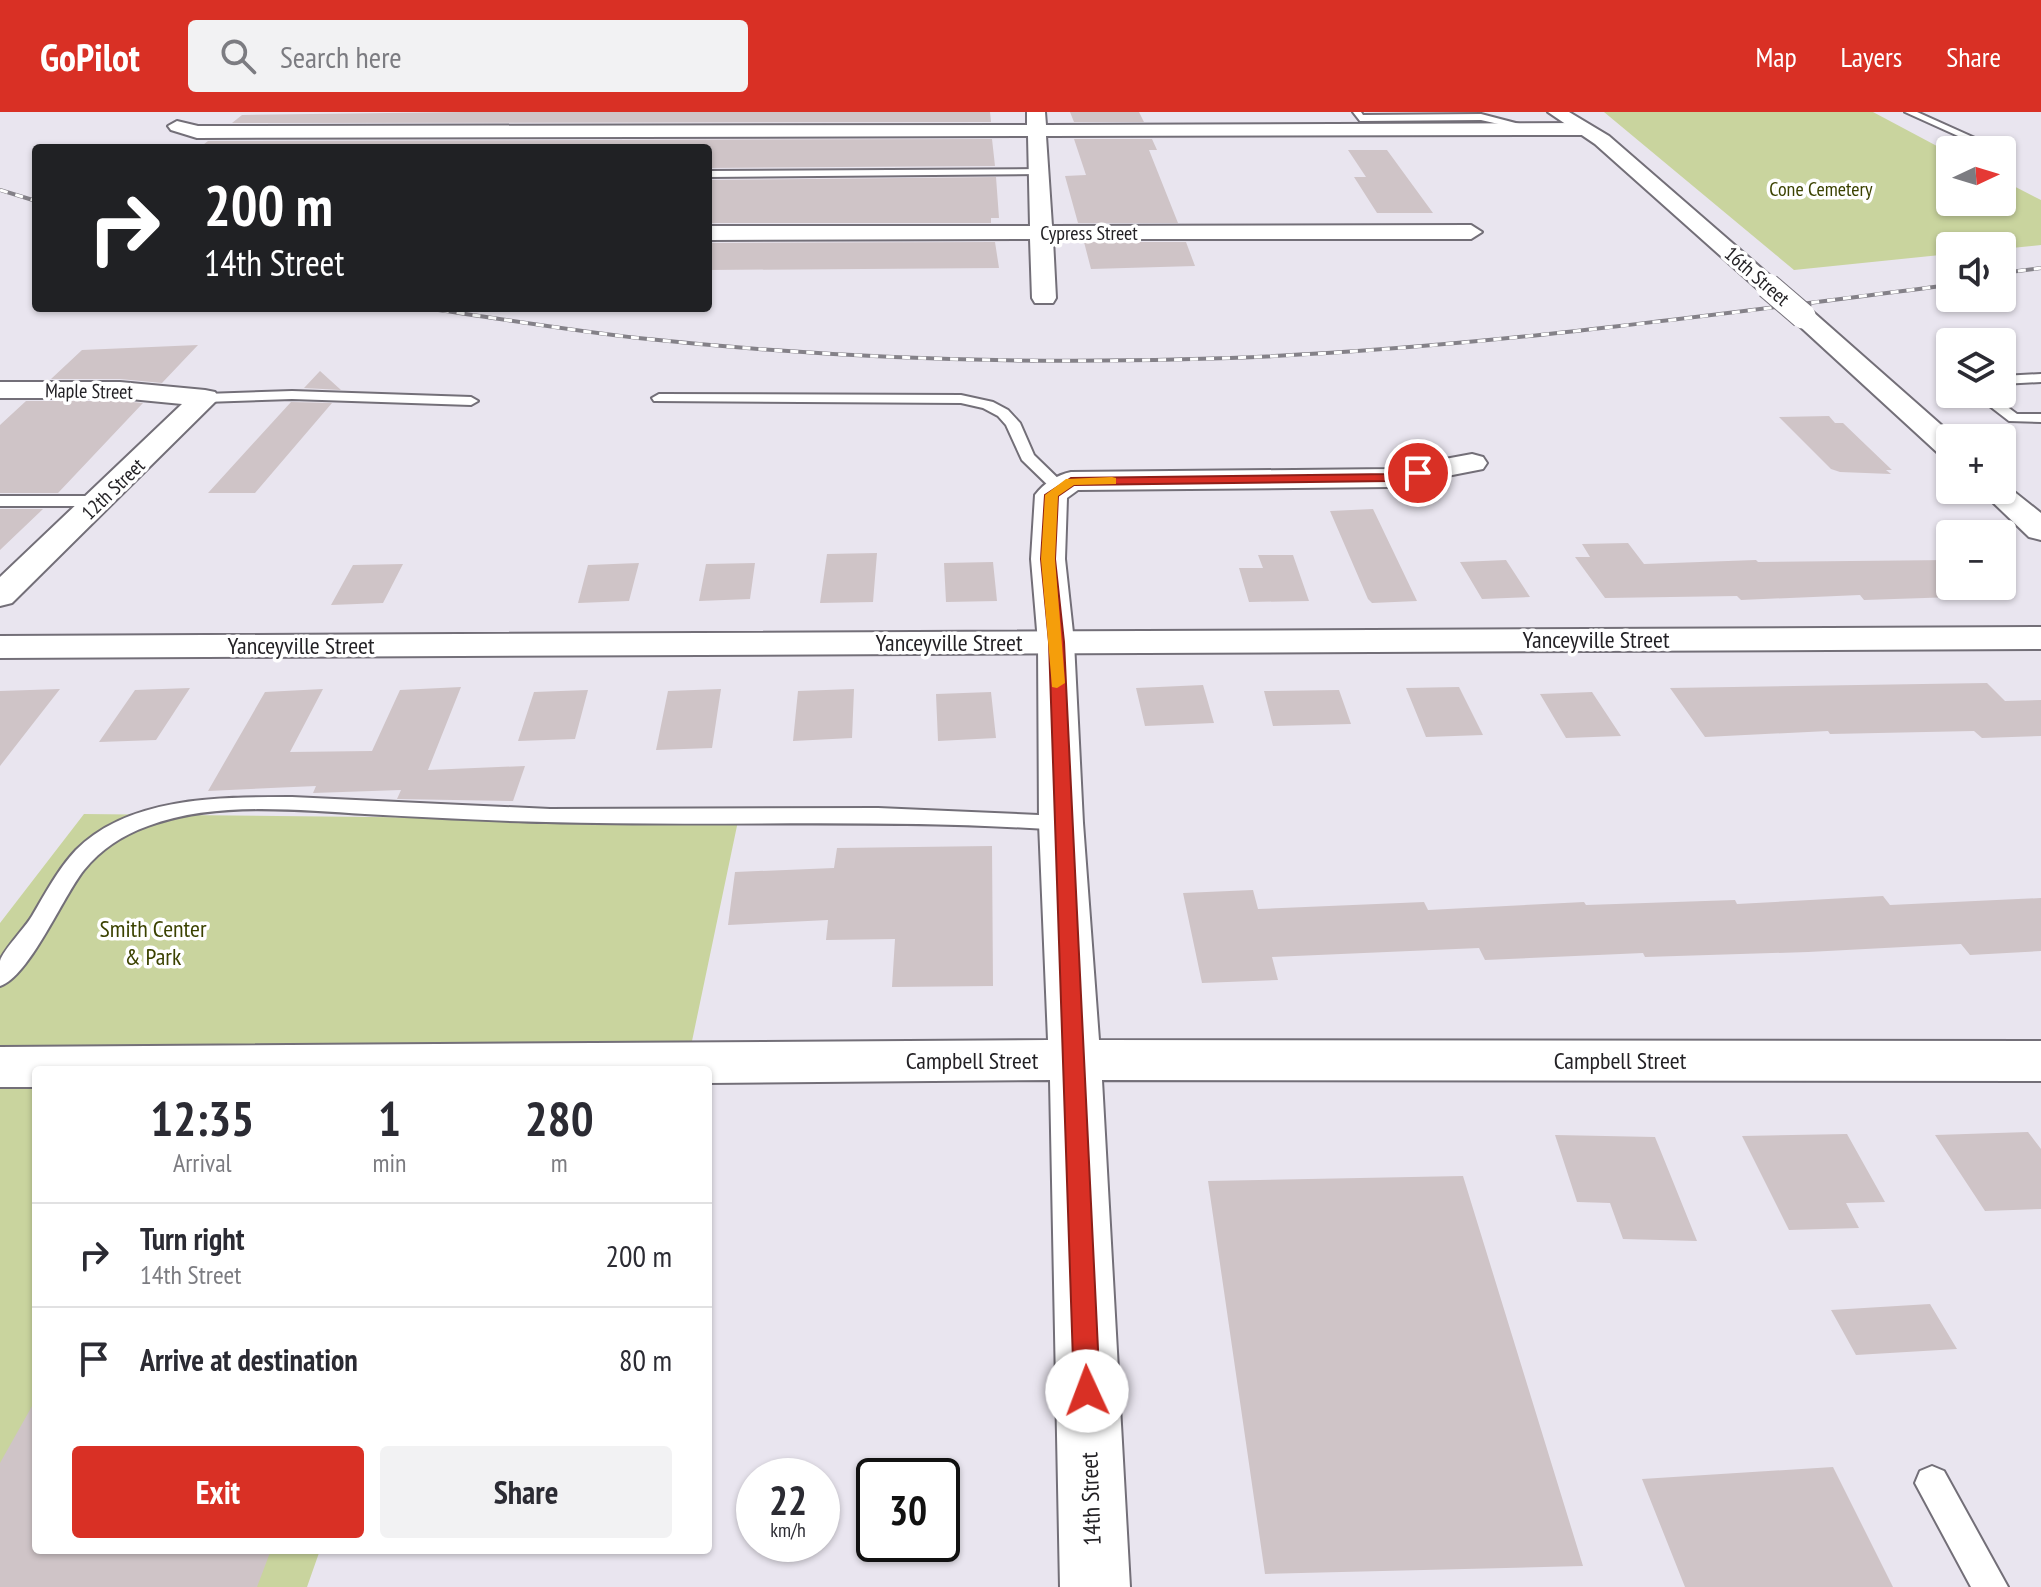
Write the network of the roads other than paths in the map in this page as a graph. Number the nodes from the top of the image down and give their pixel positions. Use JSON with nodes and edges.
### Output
{"nodes":[{"id":1,"x":200,"y":112,"type":"edge"},
{"id":2,"x":502,"y":112,"type":"edge"},
{"id":3,"x":1557,"y":112,"type":"edge"},
{"id":4,"x":1909,"y":112,"type":"edge"},
{"id":5,"x":1361,"y":119,"type":"edge"},
{"id":6,"x":1036,"y":121,"type":"edge"},
{"id":7,"x":1586,"y":129,"type":"junction"},
{"id":8,"x":483,"y":130,"type":"junction"},
{"id":9,"x":1965,"y":136,"type":"edge"},
{"id":10,"x":467,"y":144,"type":"edge"},
{"id":11,"x":1039,"y":171,"type":"junction"},
{"id":12,"x":712,"y":174,"type":"edge"},
{"id":13,"x":1471,"y":232,"type":"dead end"},
{"id":14,"x":712,"y":233,"type":"edge"},
{"id":15,"x":1042,"y":233,"type":"junction"},
{"id":16,"x":1044,"y":298,"type":"dead end"},
{"id":17,"x":2041,"y":378,"type":"edge"},
{"id":18,"x":2016,"y":379,"type":"edge"},
{"id":19,"x":0,"y":390,"type":"edge"},
{"id":20,"x":191,"y":396,"type":"junction"},
{"id":21,"x":659,"y":398,"type":"dead end"},
{"id":22,"x":471,"y":401,"type":"dead end"},
{"id":23,"x":2000,"y":408,"type":"edge"},
{"id":24,"x":2041,"y":418,"type":"edge"},
{"id":25,"x":1936,"y":435,"type":"edge"},
{"id":26,"x":1472,"y":463,"type":"dead end"},
{"id":27,"x":1061,"y":489,"type":"junction"},
{"id":28,"x":0,"y":501,"type":"edge"},
{"id":29,"x":100,"y":501,"type":"junction"},
{"id":30,"x":2012,"y":504,"type":"edge"},
{"id":31,"x":2041,"y":530,"type":"edge"},
{"id":32,"x":0,"y":596,"type":"edge"},
{"id":33,"x":2041,"y":638,"type":"edge"},
{"id":34,"x":1056,"y":642,"type":"junction"},
{"id":35,"x":0,"y":647,"type":"edge"},
{"id":36,"x":1061,"y":823,"type":"junction"},
{"id":37,"x":0,"y":977,"type":"edge"},
{"id":38,"x":1075,"y":1060,"type":"junction"},
{"id":39,"x":2041,"y":1061,"type":"edge"},
{"id":40,"x":154,"y":1066,"type":"edge"},
{"id":41,"x":0,"y":1067,"type":"edge"},
{"id":42,"x":32,"y":1067,"type":"edge"},
{"id":43,"x":1932,"y":1483,"type":"dead end"},
{"id":44,"x":1095,"y":1587,"type":"edge"},
{"id":45,"x":1990,"y":1587,"type":"edge"}],
"edges":[{"from":1,"to":8,"type":"street"},
{"from":2,"to":8,"type":"street"},
{"from":3,"to":7,"type":"street","name":"16th Street"},
{"from":4,"to":9,"type":"lane"},
{"from":5,"to":6,"type":"street"},
{"from":5,"to":7,"type":"street"},
{"from":6,"to":8,"type":"street"},
{"from":6,"to":11,"type":"street"},
{"from":7,"to":25,"type":"street","name":"16th Street","bridge":true},
{"from":8,"to":10,"type":"street"},
{"from":11,"to":12,"type":"lane"},
{"from":11,"to":15,"type":"street"},
{"from":13,"to":15,"type":"street","name":"Cypress Street"},
{"from":14,"to":15,"type":"street","name":"Cypress Street"},
{"from":15,"to":16,"type":"street"},
{"from":17,"to":18,"type":"lane"},
{"from":19,"to":20,"type":"street","name":"Maple Street"},
{"from":20,"to":22,"type":"lane"},
{"from":20,"to":29,"type":"street","name":"12th Street"},
{"from":21,"to":27,"type":"lane"},
{"from":23,"to":24,"type":"lane"},
{"from":26,"to":27,"type":"street"},
{"from":27,"to":34,"type":"street","name":"14th Street"},
{"from":28,"to":29,"type":"lane"},
{"from":29,"to":32,"type":"street","name":"12th Street"},
{"from":30,"to":31,"type":"street"},
{"from":33,"to":34,"type":"street","name":"Yanceyville Street"},
{"from":34,"to":35,"type":"street","name":"Yanceyville Street"},
{"from":34,"to":36,"type":"street","name":"14th Street"},
{"from":36,"to":37,"type":"lane"},
{"from":36,"to":38,"type":"street","name":"14th Street"},
{"from":38,"to":39,"type":"street","name":"Campbell Street"},
{"from":38,"to":40,"type":"street","name":"Campbell Street"},
{"from":38,"to":44,"type":"street","name":"14th Street"},
{"from":41,"to":42,"type":"street","name":"Campbell Street"},
{"from":43,"to":45,"type":"lane"}]}
